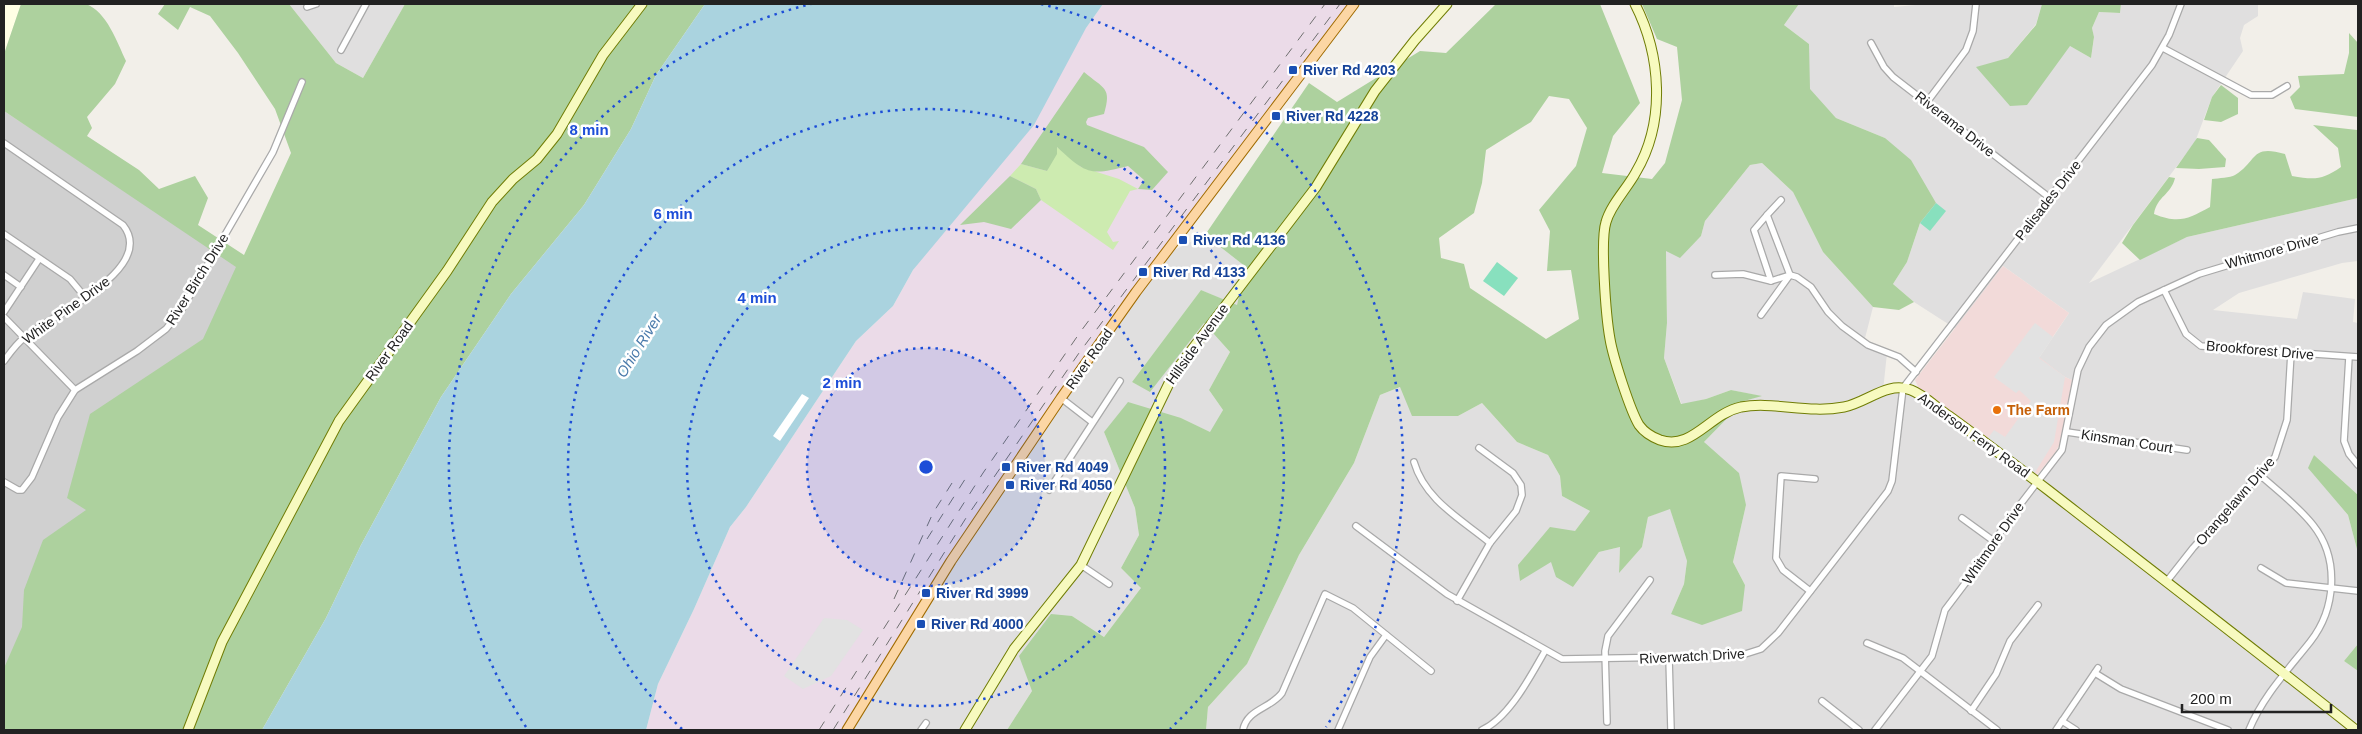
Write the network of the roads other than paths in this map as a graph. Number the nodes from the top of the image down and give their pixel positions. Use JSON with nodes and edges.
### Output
{"nodes":[{"id":1,"x":316,"y":4,"type":"edge"},
{"id":2,"x":366,"y":4,"type":"edge"},
{"id":3,"x":642,"y":4,"type":"edge"},
{"id":4,"x":1354,"y":4,"type":"edge"},
{"id":5,"x":1447,"y":4,"type":"edge"},
{"id":6,"x":1635,"y":4,"type":"edge"},
{"id":7,"x":1976,"y":4,"type":"edge"},
{"id":8,"x":2181,"y":4,"type":"edge"},
{"id":9,"x":307,"y":7,"type":"dead end"},
{"id":10,"x":1871,"y":43,"type":"dead end"},
{"id":11,"x":2163,"y":48,"type":"junction"},
{"id":12,"x":341,"y":50,"type":"dead end"},
{"id":13,"x":302,"y":82,"type":"dead end"},
{"id":14,"x":2287,"y":86,"type":"dead end"},
{"id":15,"x":1927,"y":102,"type":"junction"},
{"id":16,"x":4,"y":144,"type":"edge"},
{"id":17,"x":2050,"y":198,"type":"junction"},
{"id":18,"x":1781,"y":200,"type":"dead end"},
{"id":19,"x":1767,"y":215,"type":"junction"},
{"id":20,"x":2358,"y":228,"type":"edge"},
{"id":21,"x":4,"y":234,"type":"edge"},
{"id":22,"x":40,"y":259,"type":"junction"},
{"id":23,"x":4,"y":275,"type":"edge"},
{"id":24,"x":1715,"y":275,"type":"dead end"},
{"id":25,"x":1790,"y":276,"type":"junction"},
{"id":26,"x":1772,"y":281,"type":"junction"},
{"id":27,"x":21,"y":287,"type":"junction"},
{"id":28,"x":2164,"y":290,"type":"junction"},
{"id":29,"x":85,"y":297,"type":"junction"},
{"id":30,"x":4,"y":312,"type":"edge"},
{"id":31,"x":1761,"y":315,"type":"dead end"},
{"id":32,"x":4,"y":317,"type":"edge"},
{"id":33,"x":25,"y":337,"type":"junction"},
{"id":34,"x":2291,"y":353,"type":"junction"},
{"id":35,"x":2349,"y":357,"type":"junction"},
{"id":36,"x":2358,"y":357,"type":"edge"},
{"id":37,"x":4,"y":361,"type":"edge"},
{"id":38,"x":1916,"y":372,"type":"junction"},
{"id":39,"x":1120,"y":381,"type":"dead end"},
{"id":40,"x":1903,"y":388,"type":"junction"},
{"id":41,"x":75,"y":390,"type":"junction"},
{"id":42,"x":1061,"y":398,"type":"junction"},
{"id":43,"x":1092,"y":422,"type":"junction"},
{"id":44,"x":2067,"y":432,"type":"junction"},
{"id":45,"x":1479,"y":448,"type":"dead end"},
{"id":46,"x":2187,"y":450,"type":"dead end"},
{"id":47,"x":1414,"y":462,"type":"dead end"},
{"id":48,"x":2358,"y":465,"type":"edge"},
{"id":49,"x":2260,"y":475,"type":"junction"},
{"id":50,"x":1815,"y":479,"type":"dead end"},
{"id":51,"x":4,"y":482,"type":"edge"},
{"id":52,"x":2038,"y":482,"type":"junction"},
{"id":53,"x":1049,"y":490,"type":"dead end"},
{"id":54,"x":1962,"y":518,"type":"dead end"},
{"id":55,"x":1356,"y":526,"type":"dead end"},
{"id":56,"x":1994,"y":542,"type":"junction"},
{"id":57,"x":1490,"y":543,"type":"junction"},
{"id":58,"x":1081,"y":565,"type":"junction"},
{"id":59,"x":2261,"y":568,"type":"dead end"},
{"id":60,"x":1650,"y":580,"type":"dead end"},
{"id":61,"x":2167,"y":581,"type":"junction"},
{"id":62,"x":1109,"y":584,"type":"dead end"},
{"id":63,"x":2332,"y":588,"type":"junction"},
{"id":64,"x":1810,"y":591,"type":"junction"},
{"id":65,"x":2358,"y":591,"type":"edge"},
{"id":66,"x":1457,"y":601,"type":"junction"},
{"id":67,"x":2038,"y":605,"type":"dead end"},
{"id":68,"x":1386,"y":635,"type":"junction"},
{"id":69,"x":1867,"y":643,"type":"dead end"},
{"id":70,"x":1545,"y":651,"type":"junction"},
{"id":71,"x":1669,"y":658,"type":"junction"},
{"id":72,"x":1605,"y":660,"type":"junction"},
{"id":73,"x":1431,"y":671,"type":"dead end"},
{"id":74,"x":1921,"y":671,"type":"junction"},
{"id":75,"x":2285,"y":673,"type":"junction"},
{"id":76,"x":1822,"y":701,"type":"dead end"},
{"id":77,"x":1971,"y":710,"type":"junction"},
{"id":78,"x":2062,"y":721,"type":"junction"},
{"id":79,"x":1607,"y":722,"type":"dead end"},
{"id":80,"x":926,"y":723,"type":"dead end"},
{"id":81,"x":188,"y":730,"type":"edge"},
{"id":82,"x":847,"y":730,"type":"edge"},
{"id":83,"x":921,"y":730,"type":"edge"},
{"id":84,"x":965,"y":730,"type":"edge"},
{"id":85,"x":1244,"y":730,"type":"edge"},
{"id":86,"x":1338,"y":730,"type":"edge"},
{"id":87,"x":1482,"y":730,"type":"edge"},
{"id":88,"x":1671,"y":730,"type":"edge"},
{"id":89,"x":1859,"y":730,"type":"edge"},
{"id":90,"x":1875,"y":730,"type":"edge"},
{"id":91,"x":1997,"y":730,"type":"edge"},
{"id":92,"x":2056,"y":730,"type":"edge"},
{"id":93,"x":2076,"y":730,"type":"edge"},
{"id":94,"x":2228,"y":730,"type":"edge"},
{"id":95,"x":2249,"y":730,"type":"edge"},
{"id":96,"x":2356,"y":730,"type":"edge"}],
"edges":[{"from":1,"to":9,"type":"street"},
{"from":2,"to":12,"type":"street"},
{"from":3,"to":81,"type":"street","name":"River Road"},
{"from":4,"to":42,"type":"main road","name":"River Road"},
{"from":5,"to":58,"type":"street","name":"Hillside Avenue"},
{"from":6,"to":40,"type":"street","name":"Anderson Ferry Road"},
{"from":7,"to":15,"type":"street"},
{"from":8,"to":11,"type":"street","name":"Palisades Drive"},
{"from":10,"to":15,"type":"street","name":"Riverama Drive"},
{"from":11,"to":14,"type":"street"},
{"from":11,"to":17,"type":"street","name":"Palisades Drive"},
{"from":13,"to":41,"type":"street","name":"River Birch Drive"},
{"from":15,"to":17,"type":"street","name":"Riverama Drive"},
{"from":16,"to":29,"type":"street","name":"White Pine Drive"},
{"from":17,"to":38,"type":"street","name":"Palisades Drive"},
{"from":18,"to":19,"type":"street"},
{"from":19,"to":25,"type":"street"},
{"from":19,"to":26,"type":"street"},
{"from":20,"to":28,"type":"street","name":"Whitmore Drive"},
{"from":21,"to":22,"type":"street"},
{"from":22,"to":27,"type":"street"},
{"from":22,"to":29,"type":"street"},
{"from":23,"to":27,"type":"street"},
{"from":24,"to":26,"type":"street"},
{"from":25,"to":26,"type":"street"},
{"from":25,"to":31,"type":"street"},
{"from":25,"to":38,"type":"street"},
{"from":27,"to":30,"type":"street"},
{"from":28,"to":34,"type":"street","name":"Brookforest Drive"},
{"from":28,"to":44,"type":"street","name":"Whitmore Drive"},
{"from":29,"to":33,"type":"street","name":"White Pine Drive"},
{"from":32,"to":33,"type":"street"},
{"from":33,"to":37,"type":"street","name":"White Pine Drive"},
{"from":33,"to":41,"type":"street"},
{"from":34,"to":35,"type":"street","name":"Brookforest Drive"},
{"from":34,"to":49,"type":"street","name":"Orangelawn Drive"},
{"from":35,"to":36,"type":"street","name":"Brookforest Drive"},
{"from":35,"to":48,"type":"street"},
{"from":38,"to":40,"type":"street","name":"Palisades Drive"},
{"from":39,"to":43,"type":"street"},
{"from":40,"to":52,"type":"street","name":"Anderson Ferry Road"},
{"from":40,"to":64,"type":"street","name":"Riverwatch Drive"},
{"from":41,"to":51,"type":"street","name":"River Birch Drive"},
{"from":42,"to":43,"type":"street"},
{"from":42,"to":82,"type":"main road","name":"River Road"},
{"from":43,"to":53,"type":"street"},
{"from":44,"to":46,"type":"street","name":"Kinsman Court"},
{"from":44,"to":52,"type":"street","name":"Whitmore Drive"},
{"from":45,"to":57,"type":"street"},
{"from":47,"to":57,"type":"street"},
{"from":49,"to":61,"type":"street","name":"Orangelawn Drive"},
{"from":49,"to":63,"type":"street"},
{"from":50,"to":64,"type":"street"},
{"from":52,"to":56,"type":"street","name":"Whitmore Drive"},
{"from":52,"to":61,"type":"street","name":"Anderson Ferry Road"},
{"from":54,"to":56,"type":"street"},
{"from":55,"to":66,"type":"street","name":"Riverwatch Drive"},
{"from":56,"to":74,"type":"street","name":"Whitmore Drive"},
{"from":57,"to":66,"type":"street"},
{"from":58,"to":62,"type":"street"},
{"from":58,"to":84,"type":"street","name":"Hillside Avenue"},
{"from":59,"to":63,"type":"street"},
{"from":60,"to":72,"type":"street"},
{"from":61,"to":75,"type":"street","name":"Anderson Ferry Road"},
{"from":63,"to":65,"type":"street"},
{"from":63,"to":75,"type":"street"},
{"from":64,"to":71,"type":"street","name":"Riverwatch Drive"},
{"from":66,"to":70,"type":"street","name":"Riverwatch Drive"},
{"from":67,"to":77,"type":"street"},
{"from":68,"to":73,"type":"street"},
{"from":68,"to":85,"type":"street"},
{"from":68,"to":86,"type":"street"},
{"from":69,"to":74,"type":"street"},
{"from":70,"to":72,"type":"street","name":"Riverwatch Drive"},
{"from":70,"to":87,"type":"street"},
{"from":71,"to":72,"type":"street","name":"Riverwatch Drive"},
{"from":71,"to":88,"type":"street"},
{"from":72,"to":79,"type":"street"},
{"from":74,"to":77,"type":"street"},
{"from":74,"to":90,"type":"street","name":"Whitmore Drive"},
{"from":75,"to":95,"type":"street"},
{"from":75,"to":96,"type":"street","name":"Anderson Ferry Road"},
{"from":76,"to":89,"type":"street"},
{"from":77,"to":91,"type":"street"},
{"from":78,"to":92,"type":"street"},
{"from":78,"to":93,"type":"street"},
{"from":78,"to":94,"type":"street"},
{"from":80,"to":83,"type":"street"}]}
